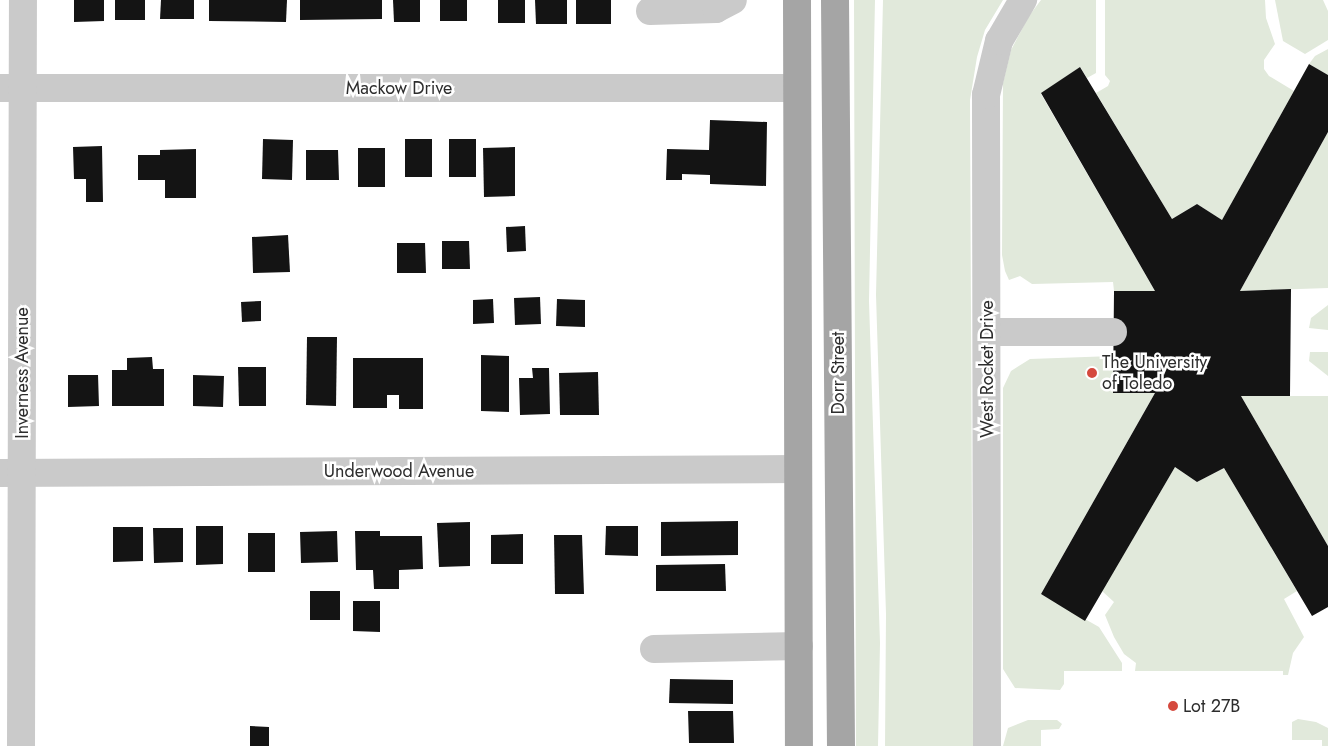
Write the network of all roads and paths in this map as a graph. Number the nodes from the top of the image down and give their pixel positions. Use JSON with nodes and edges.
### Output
{"nodes":[{"id":1,"x":23,"y":0,"type":"edge"},
{"id":2,"x":733,"y":0,"type":"edge"},
{"id":3,"x":797,"y":0,"type":"edge"},
{"id":4,"x":835,"y":0,"type":"edge"},
{"id":5,"x":1023,"y":0,"type":"edge"},
{"id":6,"x":650,"y":11,"type":"dead end"},
{"id":7,"x":11,"y":88,"type":"edge"},
{"id":8,"x":797,"y":88,"type":"junction"},
{"id":9,"x":798,"y":322,"type":"junction"},
{"id":10,"x":986,"y":332,"type":"junction"},
{"id":11,"x":1113,"y":332,"type":"dead end"},
{"id":12,"x":798,"y":469,"type":"junction"},
{"id":13,"x":11,"y":473,"type":"edge"},
{"id":14,"x":839,"y":572,"type":"junction"},
{"id":15,"x":799,"y":646,"type":"junction"},
{"id":16,"x":654,"y":649,"type":"dead end"},
{"id":17,"x":22,"y":746,"type":"edge"},
{"id":18,"x":799,"y":746,"type":"edge"},
{"id":19,"x":841,"y":746,"type":"edge"},
{"id":20,"x":987,"y":746,"type":"edge"}],
"edges":[{"from":1,"to":7,"type":"street","name":"Inverness Avenue"},
{"from":2,"to":6,"type":"street"},
{"from":3,"to":8,"type":"main road"},
{"from":4,"to":14,"type":"main road","name":"Dorr Street"},
{"from":5,"to":10,"type":"street","name":"West Rocket Drive"},
{"from":7,"to":8,"type":"street","name":"Mackow Drive"},
{"from":7,"to":13,"type":"street","name":"Inverness Avenue"},
{"from":8,"to":9,"type":"main road"},
{"from":9,"to":12,"type":"main road"},
{"from":9,"to":14,"type":"main road"},
{"from":10,"to":11,"type":"street"},
{"from":10,"to":20,"type":"street","name":"West Rocket Drive"},
{"from":12,"to":13,"type":"street","name":"Underwood Avenue"},
{"from":12,"to":15,"type":"main road"},
{"from":13,"to":17,"type":"street","name":"Inverness Avenue"},
{"from":14,"to":19,"type":"main road","name":"Dorr Street"},
{"from":15,"to":16,"type":"street"},
{"from":15,"to":18,"type":"main road"}]}
